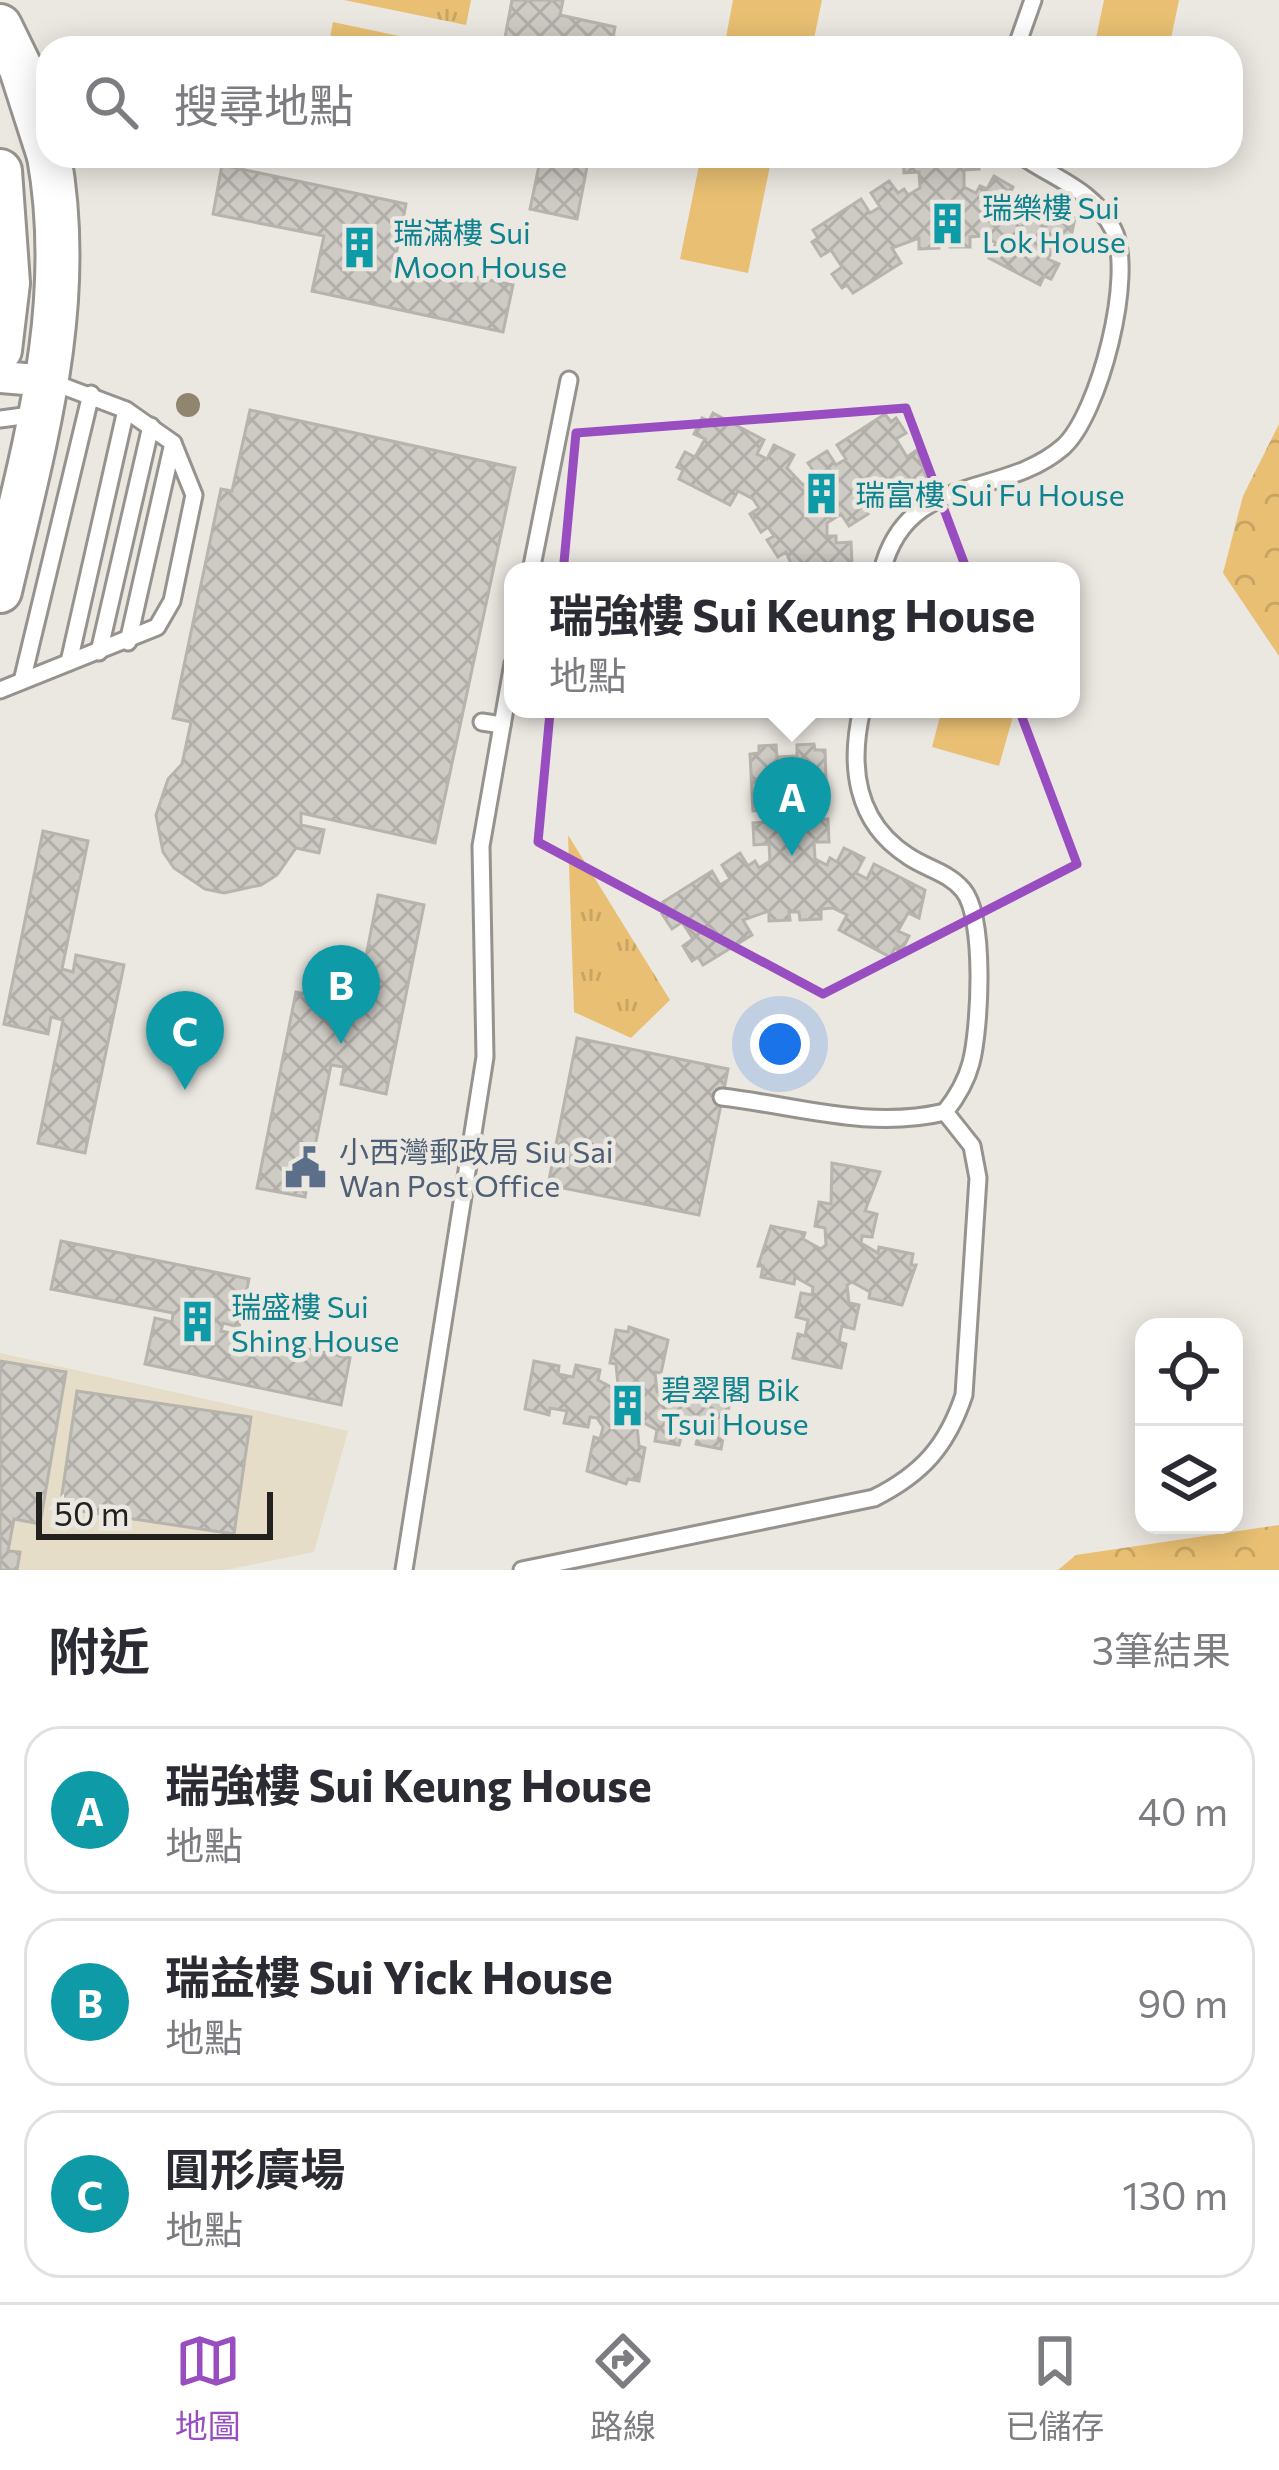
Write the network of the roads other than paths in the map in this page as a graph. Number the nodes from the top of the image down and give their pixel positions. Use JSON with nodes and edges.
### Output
{"nodes":[{"id":1,"x":1033,"y":0,"type":"edge"},
{"id":2,"x":0,"y":26,"type":"edge"},
{"id":3,"x":1020,"y":36,"type":"edge"},
{"id":4,"x":36,"y":116,"type":"edge"},
{"id":5,"x":49,"y":168,"type":"edge"},
{"id":6,"x":1043,"y":168,"type":"edge"},
{"id":7,"x":0,"y":171,"type":"edge"},
{"id":8,"x":0,"y":350,"type":"edge"},
{"id":9,"x":0,"y":377,"type":"edge"},
{"id":10,"x":569,"y":380,"type":"dead end"},
{"id":11,"x":91,"y":394,"type":"junction"},
{"id":12,"x":30,"y":405,"type":"edge"},
{"id":13,"x":126,"y":410,"type":"junction"},
{"id":14,"x":151,"y":426,"type":"junction"},
{"id":15,"x":173,"y":443,"type":"junction"},
{"id":16,"x":533,"y":562,"type":"edge"},
{"id":17,"x":884,"y":562,"type":"edge"},
{"id":18,"x":0,"y":591,"type":"edge"},
{"id":19,"x":128,"y":642,"type":"junction"},
{"id":20,"x":99,"y":652,"type":"junction"},
{"id":21,"x":69,"y":662,"type":"junction"},
{"id":22,"x":23,"y":677,"type":"junction"},
{"id":23,"x":0,"y":690,"type":"edge"},
{"id":24,"x":504,"y":714,"type":"edge"},
{"id":25,"x":860,"y":718,"type":"edge"},
{"id":26,"x":482,"y":722,"type":"dead end"},
{"id":27,"x":502,"y":725,"type":"junction"},
{"id":28,"x":722,"y":1097,"type":"dead end"},
{"id":29,"x":945,"y":1112,"type":"junction"},
{"id":30,"x":404,"y":1570,"type":"edge"},
{"id":31,"x":522,"y":1570,"type":"edge"}],
"edges":[{"from":1,"to":3,"type":"lane"},
{"from":2,"to":4,"type":"main road"},
{"from":5,"to":12,"type":"main road"},
{"from":6,"to":17,"type":"lane"},
{"from":7,"to":8,"type":"main road"},
{"from":9,"to":12,"type":"street"},
{"from":10,"to":16,"type":"lane"},
{"from":11,"to":12,"type":"lane"},
{"from":11,"to":13,"type":"lane"},
{"from":11,"to":22,"type":"lane"},
{"from":12,"to":18,"type":"main road"},
{"from":13,"to":14,"type":"lane"},
{"from":13,"to":21,"type":"lane"},
{"from":14,"to":15,"type":"lane"},
{"from":14,"to":20,"type":"lane"},
{"from":15,"to":19,"type":"lane"},
{"from":15,"to":19,"type":"lane"},
{"from":19,"to":20,"type":"lane"},
{"from":20,"to":21,"type":"lane"},
{"from":21,"to":22,"type":"lane"},
{"from":22,"to":23,"type":"lane"},
{"from":24,"to":27,"type":"lane"},
{"from":25,"to":29,"type":"lane"},
{"from":26,"to":27,"type":"lane"},
{"from":27,"to":30,"type":"lane"},
{"from":28,"to":29,"type":"lane"},
{"from":29,"to":31,"type":"lane"}]}
